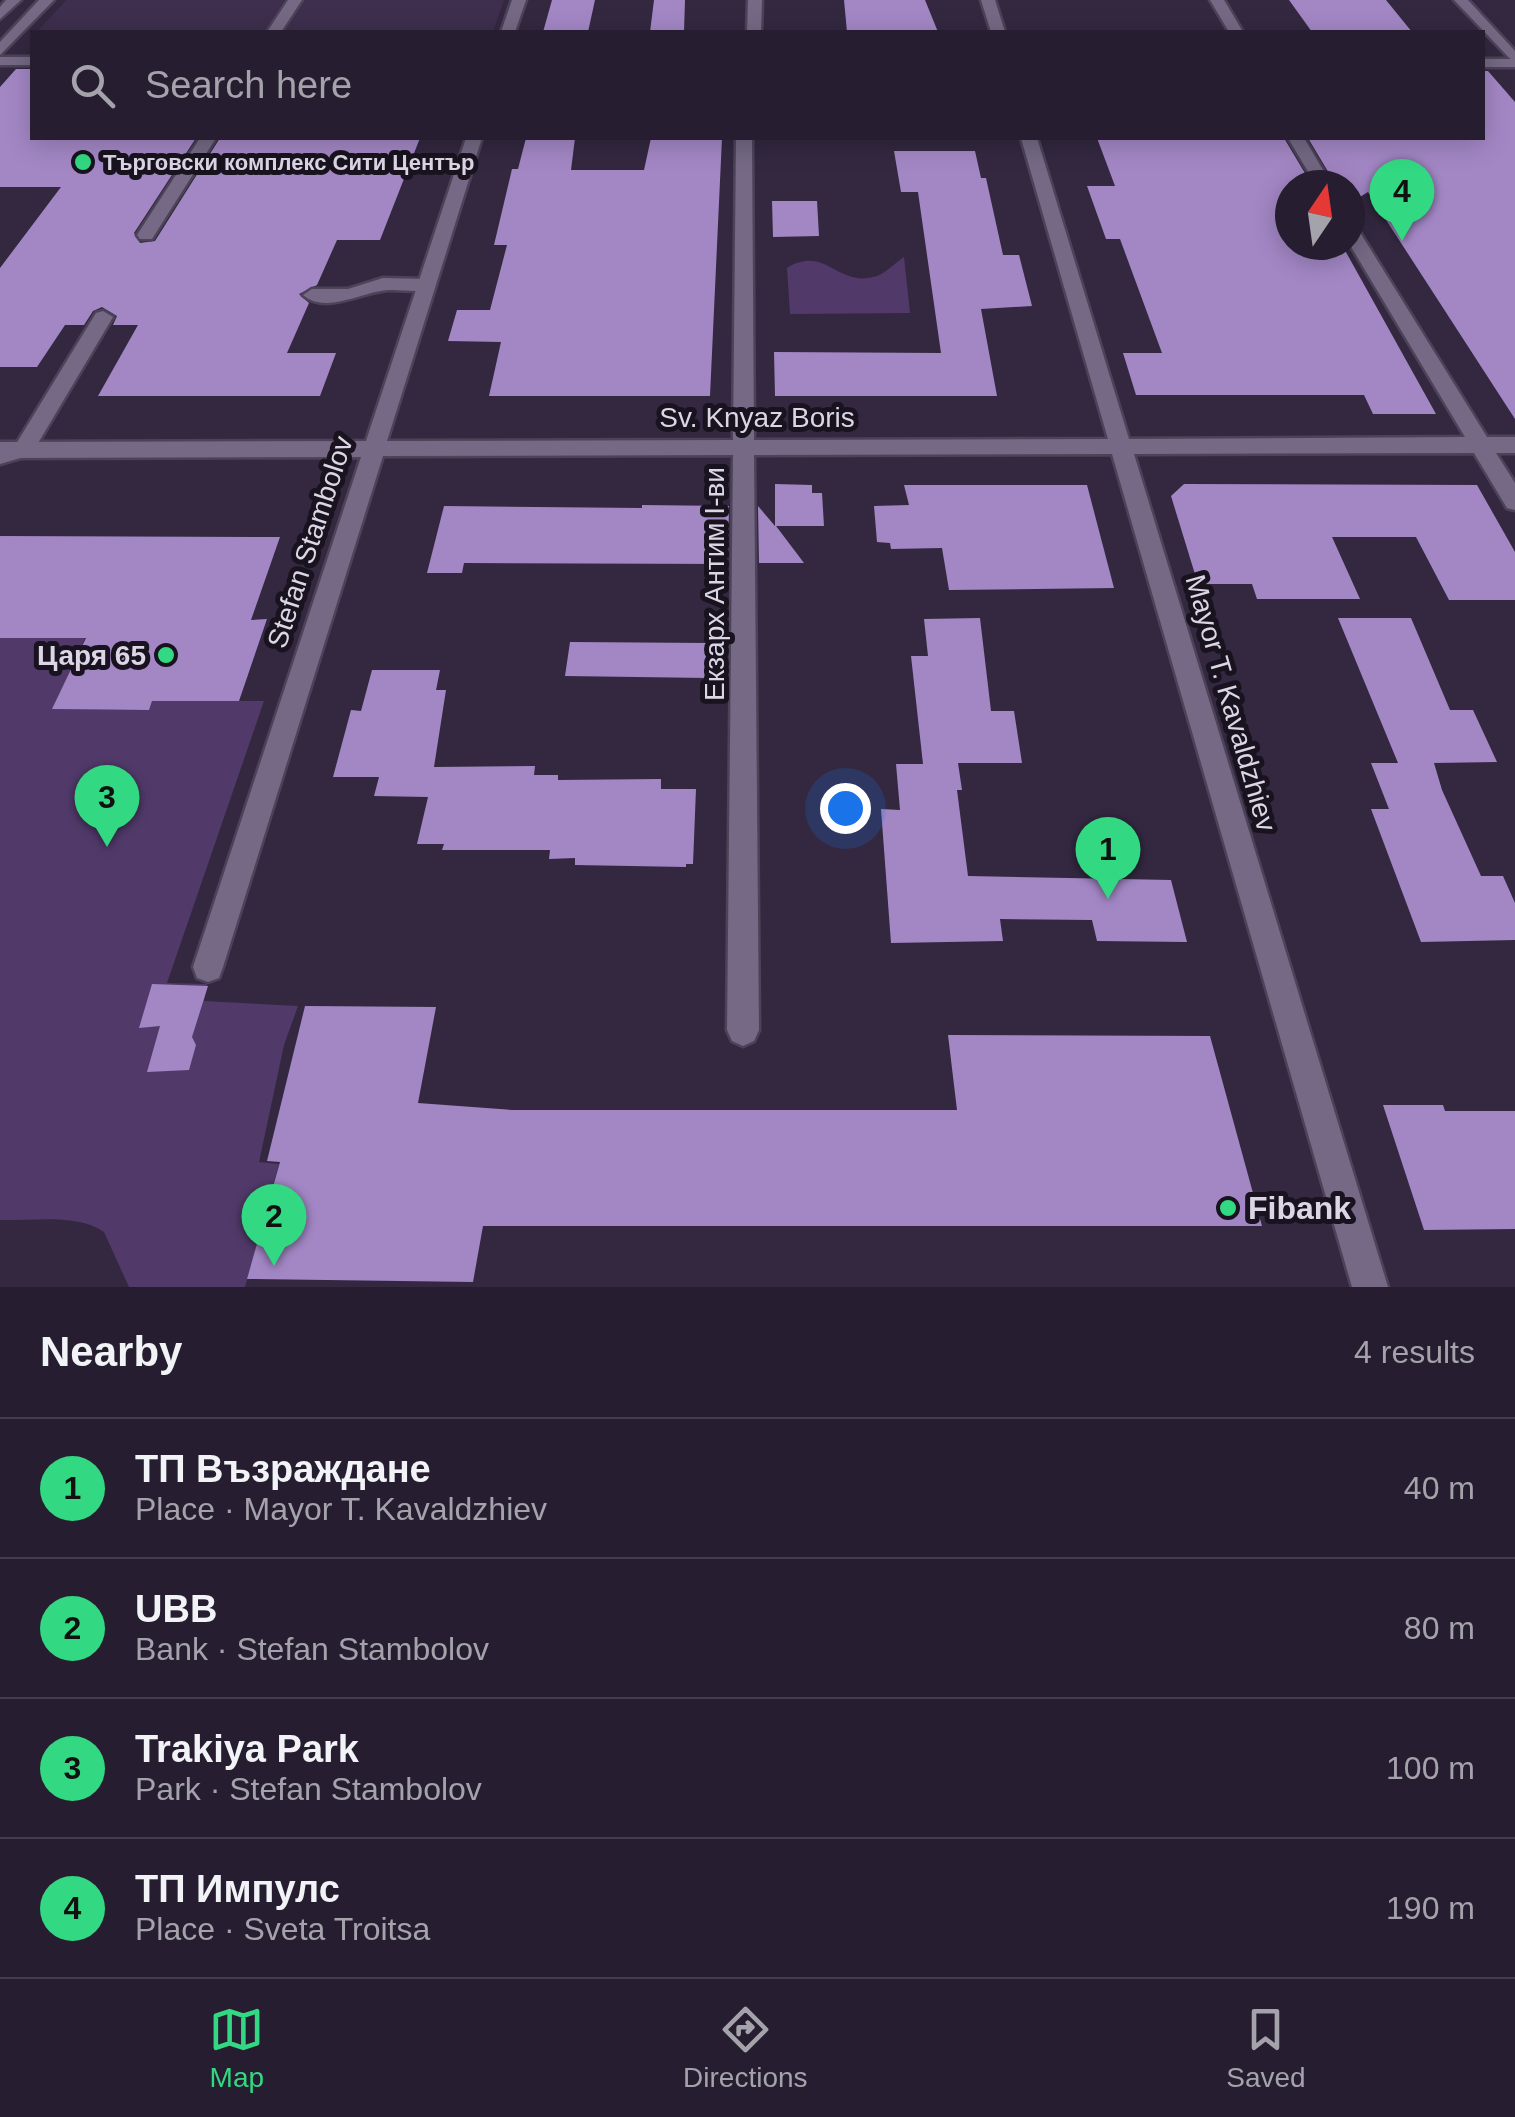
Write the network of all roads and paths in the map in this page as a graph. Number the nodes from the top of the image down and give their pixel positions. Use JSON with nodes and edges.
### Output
{"nodes":[{"id":1,"x":14,"y":0,"type":"edge"},
{"id":2,"x":48,"y":0,"type":"edge"},
{"id":3,"x":294,"y":0,"type":"edge"},
{"id":4,"x":518,"y":0,"type":"edge"},
{"id":5,"x":754,"y":0,"type":"edge"},
{"id":6,"x":988,"y":0,"type":"edge"},
{"id":7,"x":1217,"y":0,"type":"edge"},
{"id":8,"x":1460,"y":0,"type":"edge"},
{"id":9,"x":0,"y":15,"type":"edge"},
{"id":10,"x":275,"y":30,"type":"edge"},
{"id":11,"x":509,"y":30,"type":"edge"},
{"id":12,"x":754,"y":30,"type":"edge"},
{"id":13,"x":997,"y":30,"type":"edge"},
{"id":14,"x":1235,"y":30,"type":"edge"},
{"id":15,"x":0,"y":51,"type":"edge"},
{"id":16,"x":0,"y":61,"type":"edge"},
{"id":17,"x":30,"y":61,"type":"edge"},
{"id":18,"x":1515,"y":62,"type":"edge"},
{"id":19,"x":1485,"y":63,"type":"edge"},
{"id":20,"x":207,"y":140,"type":"edge"},
{"id":21,"x":473,"y":140,"type":"edge"},
{"id":22,"x":744,"y":140,"type":"edge"},
{"id":23,"x":1030,"y":140,"type":"edge"},
{"id":24,"x":1297,"y":140,"type":"edge"},
{"id":25,"x":1315,"y":170,"type":"edge"},
{"id":26,"x":146,"y":235,"type":"dead end"},
{"id":27,"x":1365,"y":255,"type":"edge"},
{"id":28,"x":427,"y":285,"type":"junction"},
{"id":29,"x":312,"y":295,"type":"dead end"},
{"id":30,"x":103,"y":317,"type":"dead end"},
{"id":31,"x":1481,"y":445,"type":"junction"},
{"id":32,"x":1515,"y":445,"type":"edge"},
{"id":33,"x":1121,"y":446,"type":"junction"},
{"id":34,"x":375,"y":447,"type":"junction"},
{"id":35,"x":744,"y":447,"type":"junction"},
{"id":36,"x":23,"y":450,"type":"junction"},
{"id":37,"x":0,"y":453,"type":"edge"},
{"id":38,"x":1515,"y":502,"type":"edge"},
{"id":39,"x":208,"y":967,"type":"dead end"},
{"id":40,"x":743,"y":1030,"type":"dead end"},
{"id":41,"x":1370,"y":1287,"type":"edge"}],
"edges":[{"from":1,"to":9,"type":"street"},
{"from":2,"to":15,"type":"street"},
{"from":3,"to":10,"type":"street"},
{"from":4,"to":11,"type":"street"},
{"from":5,"to":12,"type":"street"},
{"from":6,"to":13,"type":"street"},
{"from":7,"to":14,"type":"street"},
{"from":8,"to":18,"type":"street"},
{"from":16,"to":17,"type":"street"},
{"from":18,"to":19,"type":"street"},
{"from":20,"to":26,"type":"street"},
{"from":21,"to":28,"type":"street","name":"Stefan Stambolov"},
{"from":22,"to":35,"type":"street","name":"Екзарх Антим I-ви"},
{"from":23,"to":33,"type":"street","name":"Mayor T. Kavaldzhiev"},
{"from":24,"to":25,"type":"street"},
{"from":27,"to":31,"type":"street"},
{"from":28,"to":29,"type":"street"},
{"from":28,"to":34,"type":"street","name":"Stefan Stambolov"},
{"from":30,"to":36,"type":"street"},
{"from":31,"to":32,"type":"street","name":"Sv. Knyaz Boris"},
{"from":31,"to":33,"type":"street","name":"Sv. Knyaz Boris"},
{"from":31,"to":38,"type":"street"},
{"from":33,"to":35,"type":"street","name":"Sv. Knyaz Boris"},
{"from":33,"to":41,"type":"street","name":"Mayor T. Kavaldzhiev"},
{"from":34,"to":35,"type":"street","name":"Sv. Knyaz Boris"},
{"from":34,"to":36,"type":"street","name":"Sv. Knyaz Boris"},
{"from":34,"to":39,"type":"street","name":"Stefan Stambolov"},
{"from":35,"to":40,"type":"street","name":"Екзарх Антим I-ви"},
{"from":36,"to":37,"type":"street","name":"Sv. Knyaz Boris"}]}
